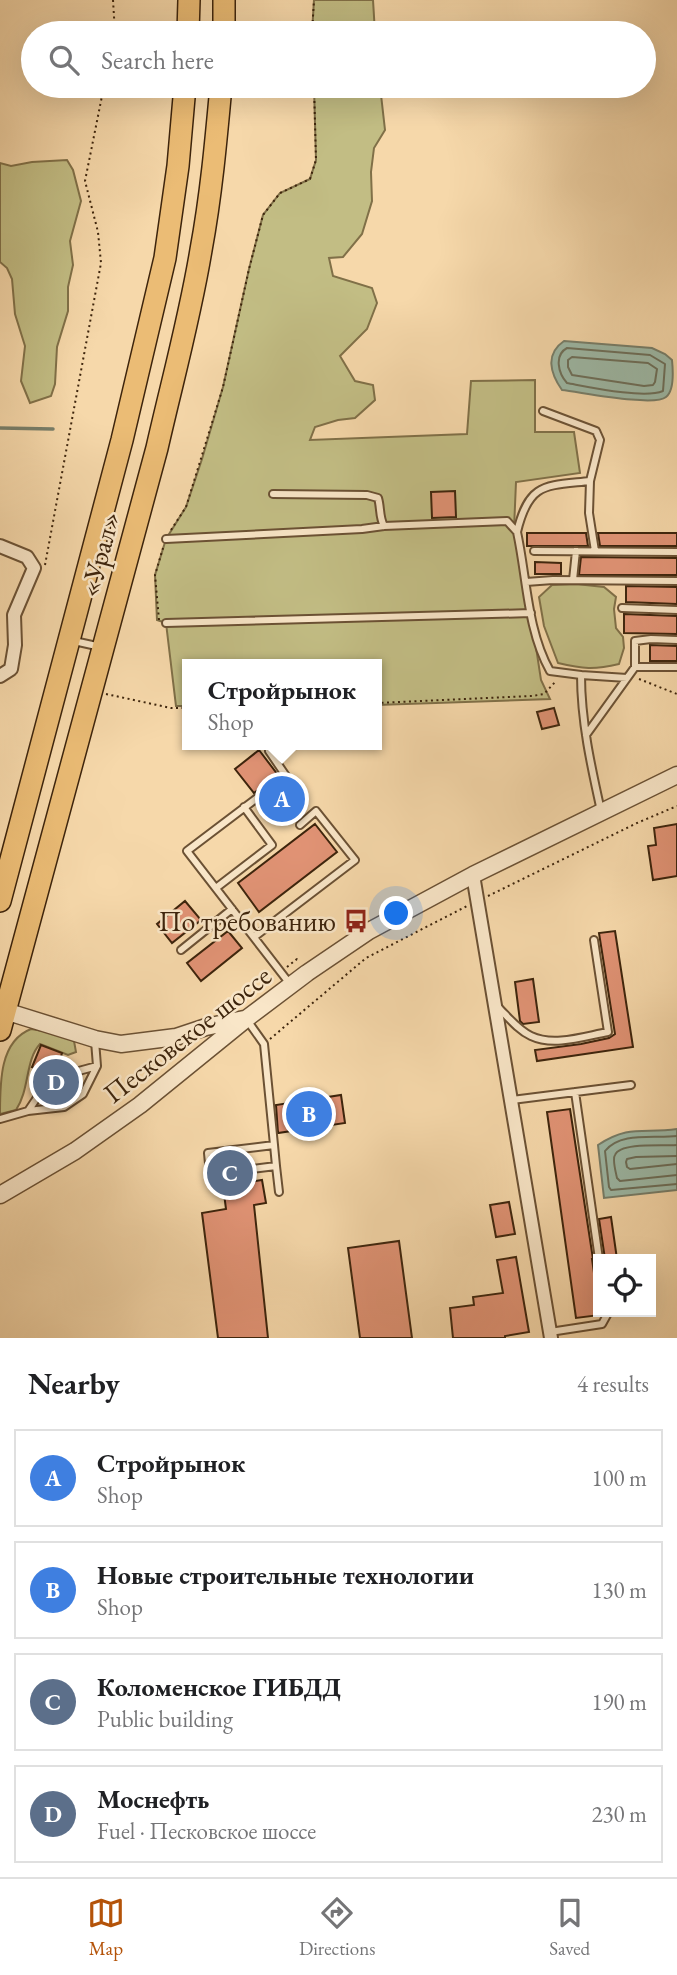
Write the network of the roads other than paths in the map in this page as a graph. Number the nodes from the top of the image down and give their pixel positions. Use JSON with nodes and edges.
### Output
{"nodes":[{"id":1,"x":188,"y":0,"type":"edge"},
{"id":2,"x":224,"y":0,"type":"edge"},
{"id":3,"x":188,"y":21,"type":"edge"},
{"id":4,"x":224,"y":21,"type":"edge"},
{"id":5,"x":185,"y":98,"type":"edge"},
{"id":6,"x":219,"y":98,"type":"edge"},
{"id":7,"x":543,"y":411,"type":"dead end"},
{"id":8,"x":590,"y":481,"type":"junction"},
{"id":9,"x":273,"y":494,"type":"dead end"},
{"id":10,"x":384,"y":526,"type":"junction"},
{"id":11,"x":517,"y":532,"type":"junction"},
{"id":12,"x":166,"y":539,"type":"road end"},
{"id":13,"x":0,"y":546,"type":"edge"},
{"id":14,"x":534,"y":551,"type":"dead end"},
{"id":15,"x":576,"y":551,"type":"junction"},
{"id":16,"x":595,"y":551,"type":"junction"},
{"id":17,"x":677,"y":552,"type":"edge"},
{"id":18,"x":573,"y":580,"type":"junction"},
{"id":19,"x":677,"y":581,"type":"edge"},
{"id":20,"x":526,"y":582,"type":"junction"},
{"id":21,"x":622,"y":608,"type":"dead end"},
{"id":22,"x":677,"y":610,"type":"edge"},
{"id":23,"x":531,"y":613,"type":"junction"},
{"id":24,"x":166,"y":623,"type":"road end"},
{"id":25,"x":69,"y":640,"type":"junction"},
{"id":26,"x":677,"y":640,"type":"edge"},
{"id":27,"x":103,"y":648,"type":"junction"},
{"id":28,"x":635,"y":667,"type":"junction"},
{"id":29,"x":677,"y":667,"type":"edge"},
{"id":30,"x":0,"y":676,"type":"edge"},
{"id":31,"x":581,"y":676,"type":"junction"},
{"id":32,"x":626,"y":678,"type":"junction"},
{"id":33,"x":586,"y":735,"type":"junction"},
{"id":34,"x":269,"y":751,"type":"dead end"},
{"id":35,"x":677,"y":775,"type":"edge"},
{"id":36,"x":244,"y":807,"type":"junction"},
{"id":37,"x":601,"y":811,"type":"junction"},
{"id":38,"x":300,"y":825,"type":"dead end"},
{"id":39,"x":473,"y":876,"type":"junction"},
{"id":40,"x":216,"y":888,"type":"junction"},
{"id":41,"x":0,"y":901,"type":"edge"},
{"id":42,"x":232,"y":909,"type":"junction"},
{"id":43,"x":254,"y":937,"type":"junction"},
{"id":44,"x":594,"y":940,"type":"dead end"},
{"id":45,"x":181,"y":950,"type":"dead end"},
{"id":46,"x":291,"y":985,"type":"junction"},
{"id":47,"x":496,"y":1006,"type":"junction"},
{"id":48,"x":246,"y":1019,"type":"junction"},
{"id":49,"x":2,"y":1021,"type":"edge"},
{"id":50,"x":206,"y":1027,"type":"junction"},
{"id":51,"x":95,"y":1039,"type":"junction"},
{"id":52,"x":216,"y":1042,"type":"junction"},
{"id":53,"x":97,"y":1066,"type":"junction"},
{"id":54,"x":64,"y":1075,"type":"dead end"},
{"id":55,"x":47,"y":1083,"type":"dead end"},
{"id":56,"x":631,"y":1085,"type":"dead end"},
{"id":57,"x":575,"y":1092,"type":"junction"},
{"id":58,"x":512,"y":1100,"type":"junction"},
{"id":59,"x":29,"y":1111,"type":"junction"},
{"id":60,"x":0,"y":1119,"type":"edge"},
{"id":61,"x":274,"y":1145,"type":"junction"},
{"id":62,"x":276,"y":1166,"type":"junction"},
{"id":63,"x":279,"y":1192,"type":"dead end"},
{"id":64,"x":0,"y":1195,"type":"edge"},
{"id":65,"x":598,"y":1254,"type":"edge"},
{"id":66,"x":604,"y":1317,"type":"edge"},
{"id":67,"x":551,"y":1335,"type":"edge"}],
"edges":[{"from":1,"to":3,"type":"highway"},
{"from":2,"to":4,"type":"highway"},
{"from":5,"to":25,"type":"highway","name":"«Урал»"},
{"from":6,"to":27,"type":"highway","name":"«Урал»"},
{"from":7,"to":8,"type":"lane"},
{"from":8,"to":11,"type":"lane"},
{"from":8,"to":16,"type":"lane"},
{"from":9,"to":10,"type":"lane"},
{"from":10,"to":11,"type":"lane"},
{"from":10,"to":12,"type":"lane"},
{"from":11,"to":20,"type":"lane"},
{"from":13,"to":30,"type":"street"},
{"from":14,"to":15,"type":"lane"},
{"from":15,"to":16,"type":"lane"},
{"from":15,"to":18,"type":"lane"},
{"from":16,"to":17,"type":"lane"},
{"from":18,"to":19,"type":"lane"},
{"from":18,"to":20,"type":"lane"},
{"from":20,"to":23,"type":"lane"},
{"from":21,"to":22,"type":"lane"},
{"from":23,"to":24,"type":"lane"},
{"from":23,"to":31,"type":"lane"},
{"from":25,"to":27,"type":"lane"},
{"from":25,"to":41,"type":"highway","name":"«Урал»"},
{"from":26,"to":28,"type":"lane"},
{"from":27,"to":49,"type":"highway","name":"«Урал»"},
{"from":28,"to":29,"type":"lane"},
{"from":28,"to":32,"type":"lane"},
{"from":31,"to":32,"type":"lane"},
{"from":31,"to":33,"type":"lane"},
{"from":32,"to":33,"type":"lane"},
{"from":33,"to":37,"type":"lane"},
{"from":34,"to":36,"type":"lane"},
{"from":35,"to":37,"type":"street","name":"Песковское шоссе"},
{"from":36,"to":40,"type":"lane"},
{"from":36,"to":40,"type":"lane"},
{"from":37,"to":39,"type":"street","name":"Песковское шоссе"},
{"from":38,"to":43,"type":"lane"},
{"from":39,"to":46,"type":"street","name":"Песковское шоссе"},
{"from":39,"to":47,"type":"street"},
{"from":40,"to":42,"type":"lane"},
{"from":42,"to":43,"type":"lane"},
{"from":42,"to":45,"type":"lane"},
{"from":43,"to":46,"type":"lane"},
{"from":44,"to":47,"type":"lane"},
{"from":46,"to":48,"type":"street","name":"Песковское шоссе"},
{"from":47,"to":58,"type":"street"},
{"from":48,"to":50,"type":"street"},
{"from":48,"to":52,"type":"street","name":"Песковское шоссе"},
{"from":48,"to":61,"type":"lane"},
{"from":49,"to":51,"type":"street"},
{"from":50,"to":51,"type":"street"},
{"from":50,"to":52,"type":"street"},
{"from":51,"to":53,"type":"lane"},
{"from":52,"to":64,"type":"street","name":"Песковское шоссе"},
{"from":53,"to":54,"type":"lane"},
{"from":53,"to":59,"type":"lane"},
{"from":55,"to":59,"type":"lane"},
{"from":56,"to":57,"type":"lane"},
{"from":57,"to":58,"type":"lane"},
{"from":57,"to":65,"type":"lane"},
{"from":58,"to":67,"type":"street"},
{"from":59,"to":60,"type":"lane"},
{"from":61,"to":62,"type":"lane"},
{"from":61,"to":62,"type":"lane"},
{"from":62,"to":63,"type":"lane"},
{"from":66,"to":67,"type":"lane"}]}
